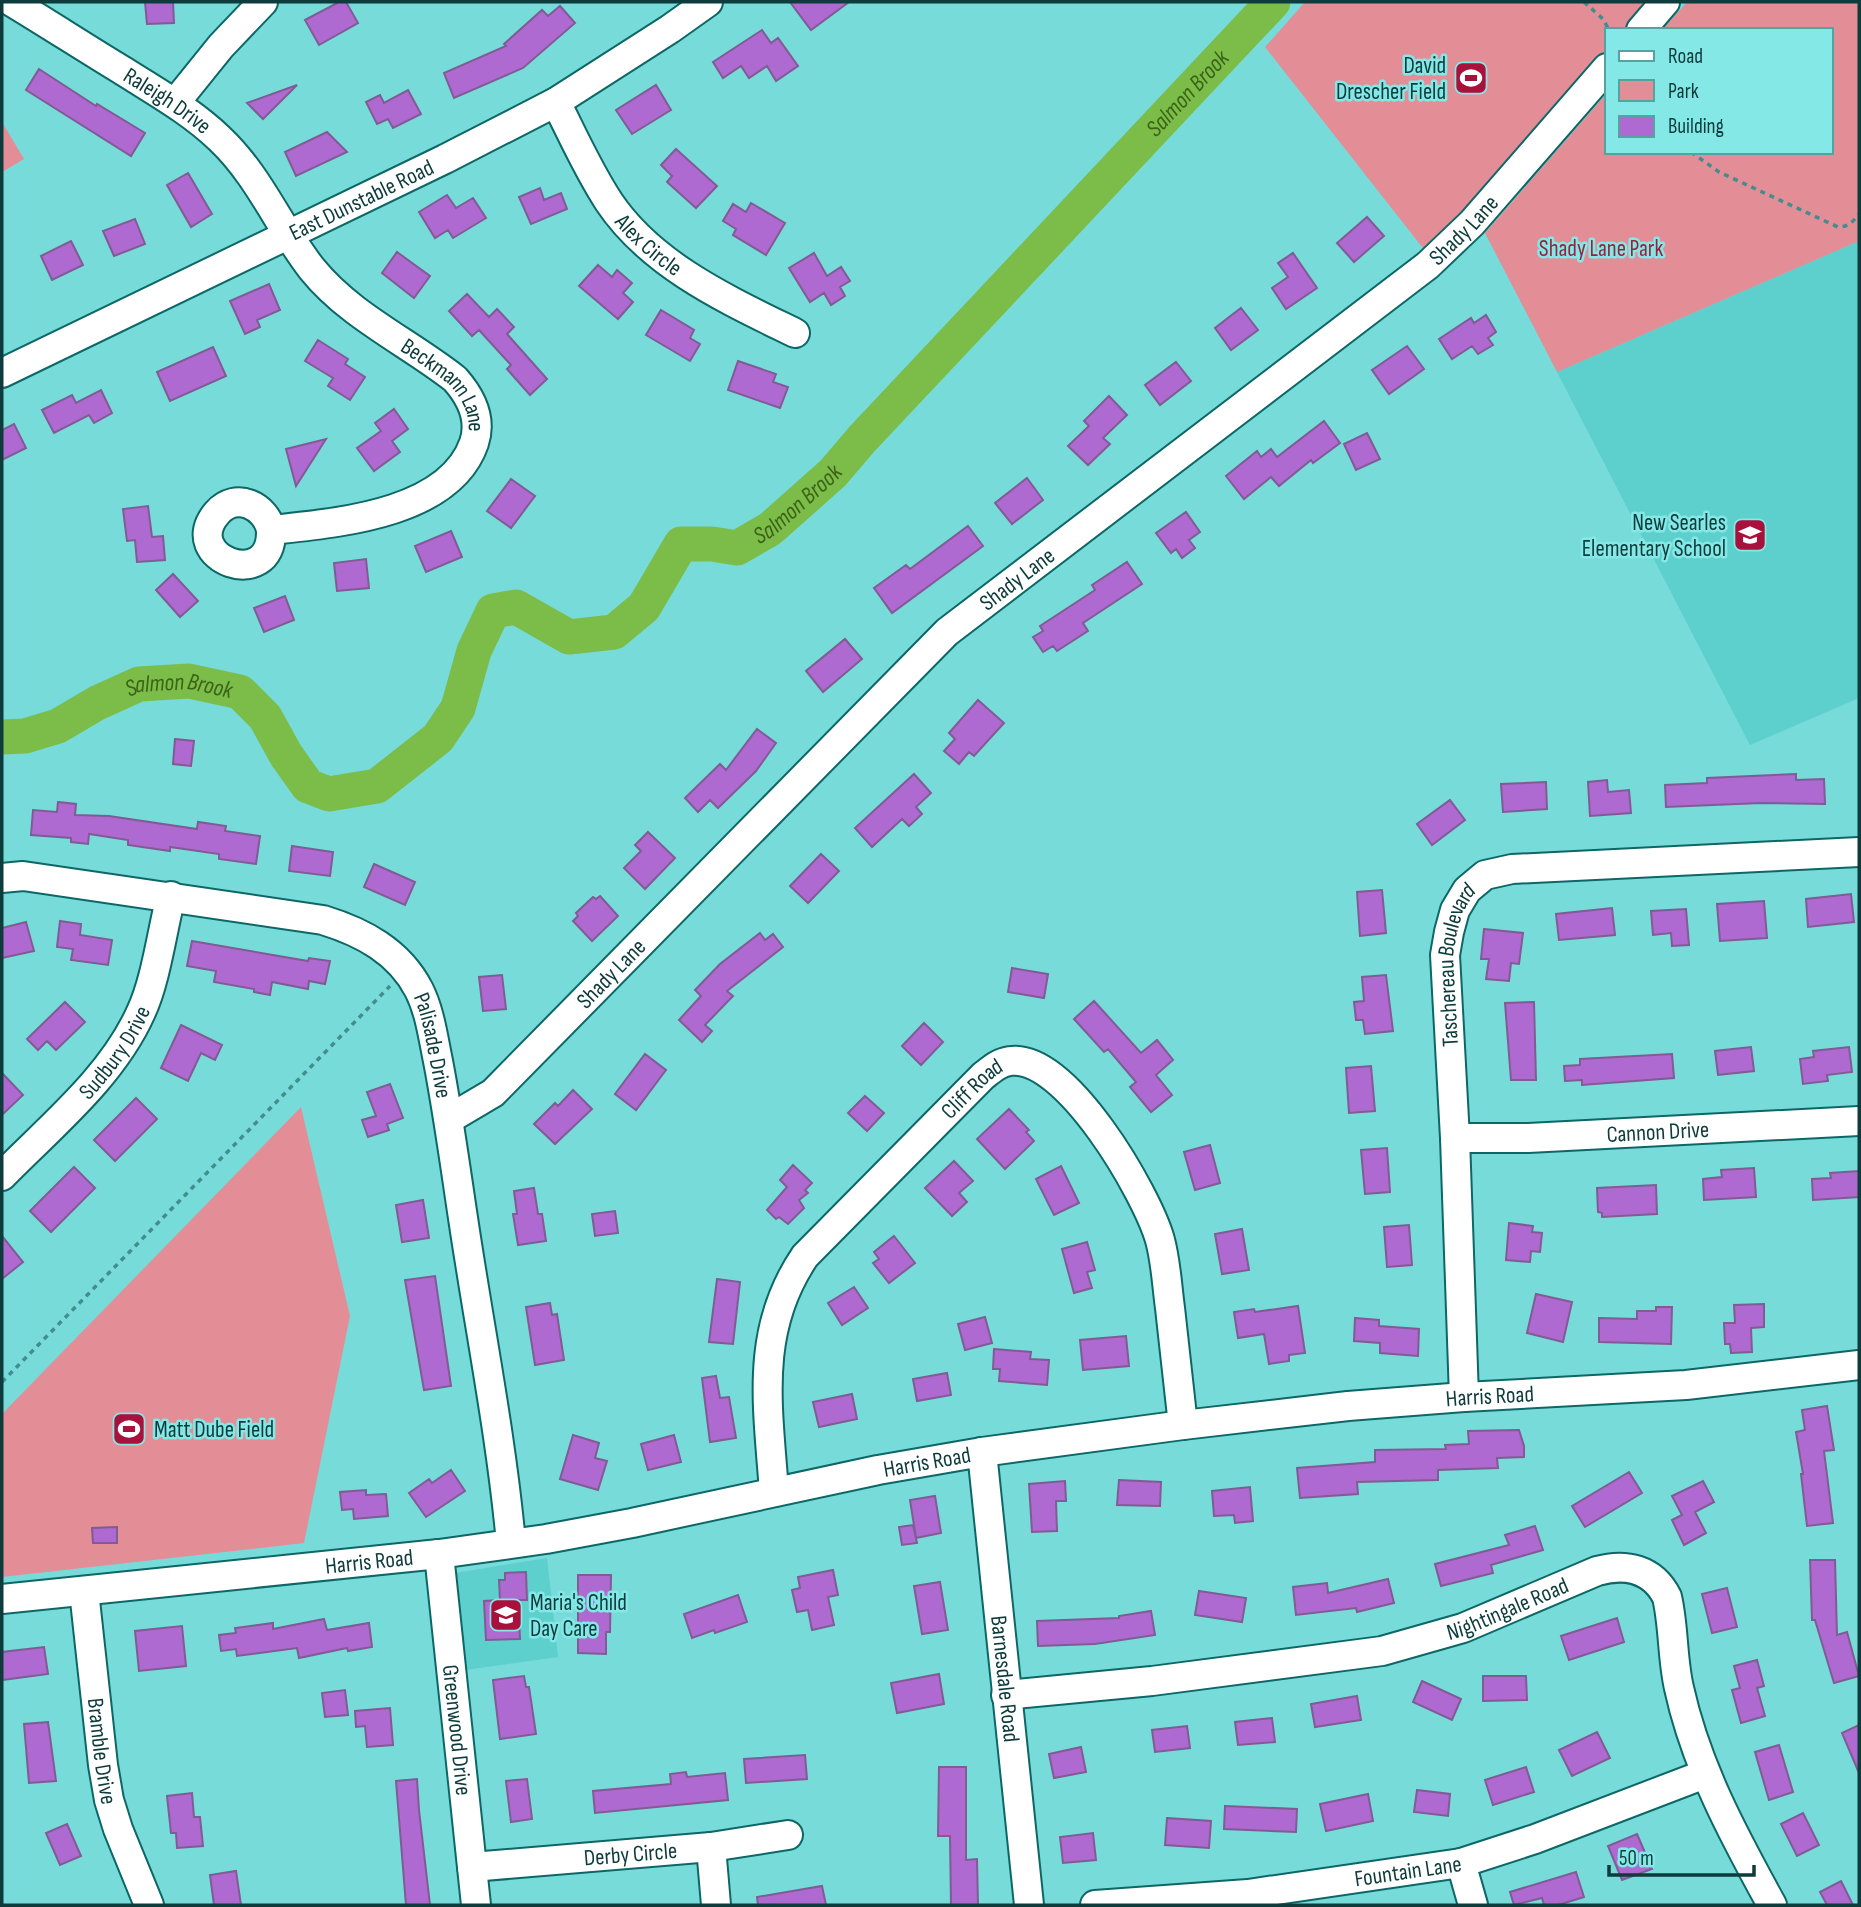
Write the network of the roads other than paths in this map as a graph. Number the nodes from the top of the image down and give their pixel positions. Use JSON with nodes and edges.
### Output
{"nodes":[{"id":1,"x":12,"y":2,"type":"edge"},
{"id":2,"x":263,"y":2,"type":"edge"},
{"id":3,"x":708,"y":2,"type":"edge"},
{"id":4,"x":1665,"y":2,"type":"edge"},
{"id":5,"x":1643,"y":28,"type":"edge"},
{"id":6,"x":1605,"y":70,"type":"edge"},
{"id":7,"x":556,"y":102,"type":"junction"},
{"id":8,"x":175,"y":103,"type":"junction"},
{"id":9,"x":289,"y":234,"type":"junction"},
{"id":10,"x":795,"y":333,"type":"dead end"},
{"id":11,"x":2,"y":373,"type":"edge"},
{"id":12,"x":271,"y":530,"type":"dead end"},
{"id":13,"x":1859,"y":852,"type":"edge"},
{"id":14,"x":2,"y":877,"type":"edge"},
{"id":15,"x":171,"y":896,"type":"junction"},
{"id":16,"x":449,"y":1119,"type":"junction"},
{"id":17,"x":1859,"y":1121,"type":"edge"},
{"id":18,"x":1455,"y":1138,"type":"junction"},
{"id":19,"x":2,"y":1176,"type":"edge"},
{"id":20,"x":1859,"y":1365,"type":"edge"},
{"id":21,"x":1464,"y":1397,"type":"junction"},
{"id":22,"x":1183,"y":1425,"type":"junction"},
{"id":23,"x":982,"y":1452,"type":"junction"},
{"id":24,"x":774,"y":1492,"type":"junction"},
{"id":25,"x":511,"y":1543,"type":"junction"},
{"id":26,"x":439,"y":1553,"type":"junction"},
{"id":27,"x":84,"y":1591,"type":"junction"},
{"id":28,"x":2,"y":1599,"type":"edge"},
{"id":29,"x":1006,"y":1695,"type":"junction"},
{"id":30,"x":1705,"y":1774,"type":"junction"},
{"id":31,"x":788,"y":1835,"type":"dead end"},
{"id":32,"x":711,"y":1847,"type":"junction"},
{"id":33,"x":1461,"y":1863,"type":"junction"},
{"id":34,"x":472,"y":1867,"type":"junction"},
{"id":35,"x":1248,"y":1899,"type":"edge"},
{"id":36,"x":149,"y":1905,"type":"edge"},
{"id":37,"x":476,"y":1905,"type":"edge"},
{"id":38,"x":716,"y":1905,"type":"edge"},
{"id":39,"x":1029,"y":1905,"type":"edge"},
{"id":40,"x":1095,"y":1905,"type":"edge"},
{"id":41,"x":1473,"y":1905,"type":"edge"},
{"id":42,"x":1772,"y":1905,"type":"edge"}],
"edges":[{"from":1,"to":8,"type":"street","name":"Raleigh Drive"},
{"from":2,"to":8,"type":"street"},
{"from":3,"to":7,"type":"street","name":"East Dunstable Road"},
{"from":4,"to":5,"type":"street"},
{"from":6,"to":16,"type":"street","name":"Shady Lane"},
{"from":7,"to":9,"type":"street","name":"East Dunstable Road"},
{"from":7,"to":10,"type":"street","name":"Alex Circle"},
{"from":8,"to":9,"type":"street","name":"Raleigh Drive"},
{"from":9,"to":11,"type":"street","name":"East Dunstable Road"},
{"from":9,"to":12,"type":"street","name":"Beckmann Lane"},
{"from":13,"to":18,"type":"street","name":"Taschereau Boulevard"},
{"from":14,"to":15,"type":"street","name":"Palisade Drive"},
{"from":15,"to":16,"type":"street","name":"Palisade Drive"},
{"from":15,"to":19,"type":"street","name":"Sudbury Drive"},
{"from":16,"to":25,"type":"street","name":"Palisade Drive"},
{"from":17,"to":18,"type":"street","name":"Cannon Drive"},
{"from":18,"to":21,"type":"street","name":"Taschereau Boulevard"},
{"from":20,"to":21,"type":"street","name":"Harris Road"},
{"from":21,"to":22,"type":"street","name":"Harris Road"},
{"from":22,"to":23,"type":"street","name":"Harris Road"},
{"from":22,"to":24,"type":"street","name":"Cliff Road"},
{"from":23,"to":24,"type":"street","name":"Harris Road"},
{"from":23,"to":29,"type":"street","name":"Barnesdale Road"},
{"from":24,"to":25,"type":"street","name":"Harris Road"},
{"from":25,"to":26,"type":"street","name":"Harris Road"},
{"from":26,"to":27,"type":"street","name":"Harris Road"},
{"from":26,"to":34,"type":"street","name":"Greenwood Drive"},
{"from":27,"to":28,"type":"street","name":"Harris Road"},
{"from":27,"to":36,"type":"street","name":"Bramble Drive"},
{"from":29,"to":30,"type":"street","name":"Nightingale Road"},
{"from":29,"to":39,"type":"street","name":"Barnesdale Road"},
{"from":30,"to":33,"type":"street","name":"Fountain Lane"},
{"from":30,"to":42,"type":"street","name":"Nightingale Road"},
{"from":31,"to":32,"type":"street","name":"Derby Circle"},
{"from":32,"to":34,"type":"street","name":"Derby Circle"},
{"from":32,"to":38,"type":"street"},
{"from":33,"to":35,"type":"street","name":"Fountain Lane"},
{"from":33,"to":41,"type":"street"},
{"from":34,"to":37,"type":"street","name":"Greenwood Drive"},
{"from":35,"to":40,"type":"street","name":"Fountain Lane"}]}
